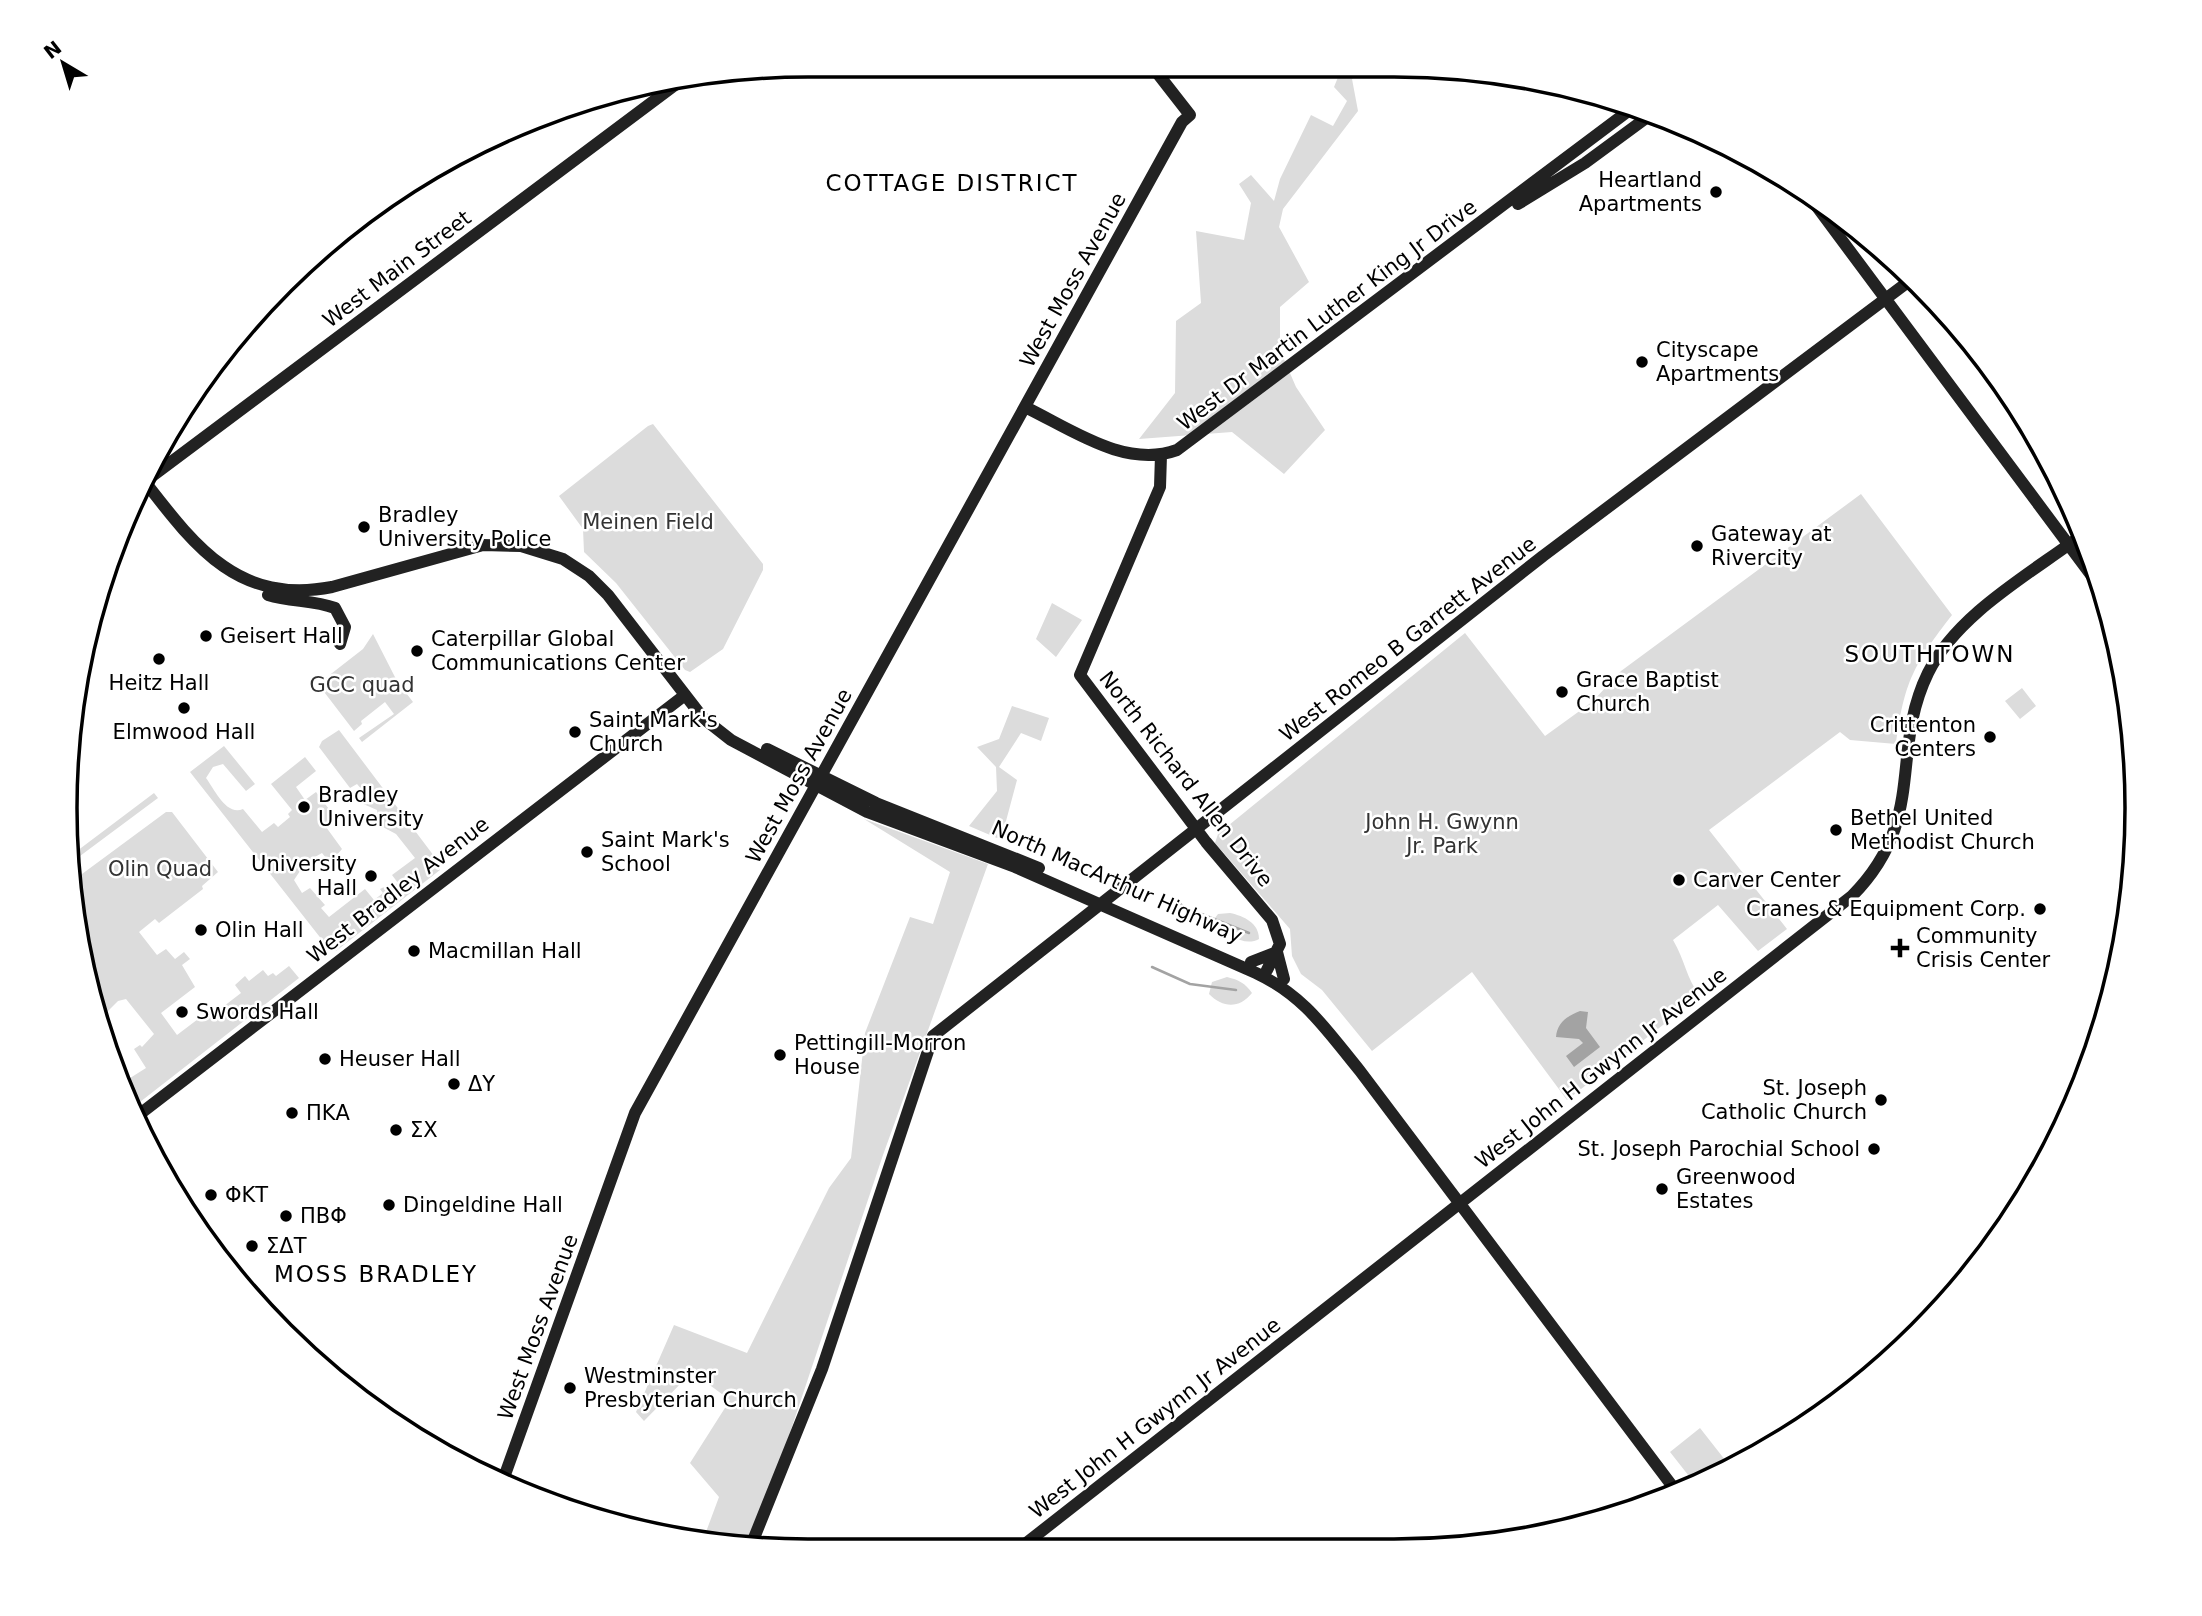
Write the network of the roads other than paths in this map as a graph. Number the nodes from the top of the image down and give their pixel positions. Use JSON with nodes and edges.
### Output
{"nodes":[{"id":1,"x":1160,"y":77,"type":"edge"},
{"id":2,"x":667,"y":91,"type":"edge"},
{"id":3,"x":1623,"y":114,"type":"edge"},
{"id":4,"x":1642,"y":121,"type":"edge"},
{"id":5,"x":1826,"y":219,"type":"edge"},
{"id":6,"x":1475,"y":228,"type":"junction"},
{"id":7,"x":1904,"y":285,"type":"edge"},
{"id":8,"x":1886,"y":299,"type":"junction"},
{"id":9,"x":1025,"y":407,"type":"junction"},
{"id":10,"x":1161,"y":455,"type":"junction"},
{"id":11,"x":161,"y":468,"type":"edge"},
{"id":12,"x":149,"y":491,"type":"edge"},
{"id":13,"x":2074,"y":541,"type":"edge"},
{"id":14,"x":2069,"y":545,"type":"junction"},
{"id":15,"x":2082,"y":563,"type":"edge"},
{"id":16,"x":252,"y":582,"type":"junction"},
{"id":17,"x":340,"y":644,"type":"dead end"},
{"id":18,"x":685,"y":695,"type":"junction"},
{"id":19,"x":819,"y":781,"type":"junction"},
{"id":20,"x":1197,"y":830,"type":"junction"},
{"id":21,"x":1118,"y":907,"type":"junction"},
{"id":22,"x":1277,"y":952,"type":"junction"},
{"id":23,"x":1251,"y":962,"type":"junction"},
{"id":24,"x":1267,"y":970,"type":"junction"},
{"id":25,"x":1284,"y":979,"type":"junction"},
{"id":26,"x":1360,"y":1071,"type":"junction"},
{"id":27,"x":143,"y":1111,"type":"edge"},
{"id":28,"x":1460,"y":1203,"type":"junction"},
{"id":29,"x":506,"y":1473,"type":"edge"},
{"id":30,"x":1671,"y":1484,"type":"edge"},
{"id":31,"x":755,"y":1537,"type":"edge"},
{"id":32,"x":1031,"y":1539,"type":"edge"}],
"edges":[{"from":1,"to":9,"type":"street","name":"West Moss Avenue"},
{"from":2,"to":11,"type":"street","name":"West Main Street"},
{"from":3,"to":6,"type":"street","name":"West Dr Martin Luther King Jr Drive"},
{"from":4,"to":6,"type":"street"},
{"from":5,"to":8,"type":"street"},
{"from":6,"to":10,"type":"street","name":"West Dr Martin Luther King Jr Drive"},
{"from":7,"to":8,"type":"street","name":"West Romeo B Garrett Avenue"},
{"from":8,"to":14,"type":"street"},
{"from":8,"to":20,"type":"street","name":"West Romeo B Garrett Avenue"},
{"from":9,"to":10,"type":"street"},
{"from":9,"to":19,"type":"street","name":"West Moss Avenue"},
{"from":10,"to":20,"type":"street","name":"North Richard Allen Drive"},
{"from":12,"to":16,"type":"street"},
{"from":13,"to":14,"type":"street","name":"West John H Gwynn Jr Avenue"},
{"from":14,"to":15,"type":"street"},
{"from":14,"to":28,"type":"street","name":"West John H Gwynn Jr Avenue"},
{"from":16,"to":17,"type":"street"},
{"from":16,"to":18,"type":"street"},
{"from":18,"to":19,"type":"street","name":"North MacArthur Highway"},
{"from":18,"to":27,"type":"street","name":"West Bradley Avenue"},
{"from":19,"to":21,"type":"street","name":"North MacArthur Highway"},
{"from":19,"to":29,"type":"street","name":"West Moss Avenue"},
{"from":20,"to":22,"type":"street","name":"North Richard Allen Drive"},
{"from":20,"to":31,"type":"street","name":"West Romeo B Garrett Avenue"},
{"from":21,"to":23,"type":"street","name":"North MacArthur Highway"},
{"from":21,"to":26,"type":"street","name":"North MacArthur Highway"},
{"from":22,"to":23,"type":"street"},
{"from":22,"to":24,"type":"street"},
{"from":22,"to":25,"type":"street","name":"North Richard Allen Drive"},
{"from":23,"to":24,"type":"street","name":"North MacArthur Highway"},
{"from":24,"to":25,"type":"street","name":"North MacArthur Highway"},
{"from":25,"to":26,"type":"street","name":"North MacArthur Highway"},
{"from":26,"to":28,"type":"street","name":"North MacArthur Highway"},
{"from":28,"to":30,"type":"street","name":"North MacArthur Highway"},
{"from":28,"to":32,"type":"street","name":"West John H Gwynn Jr Avenue"}]}
